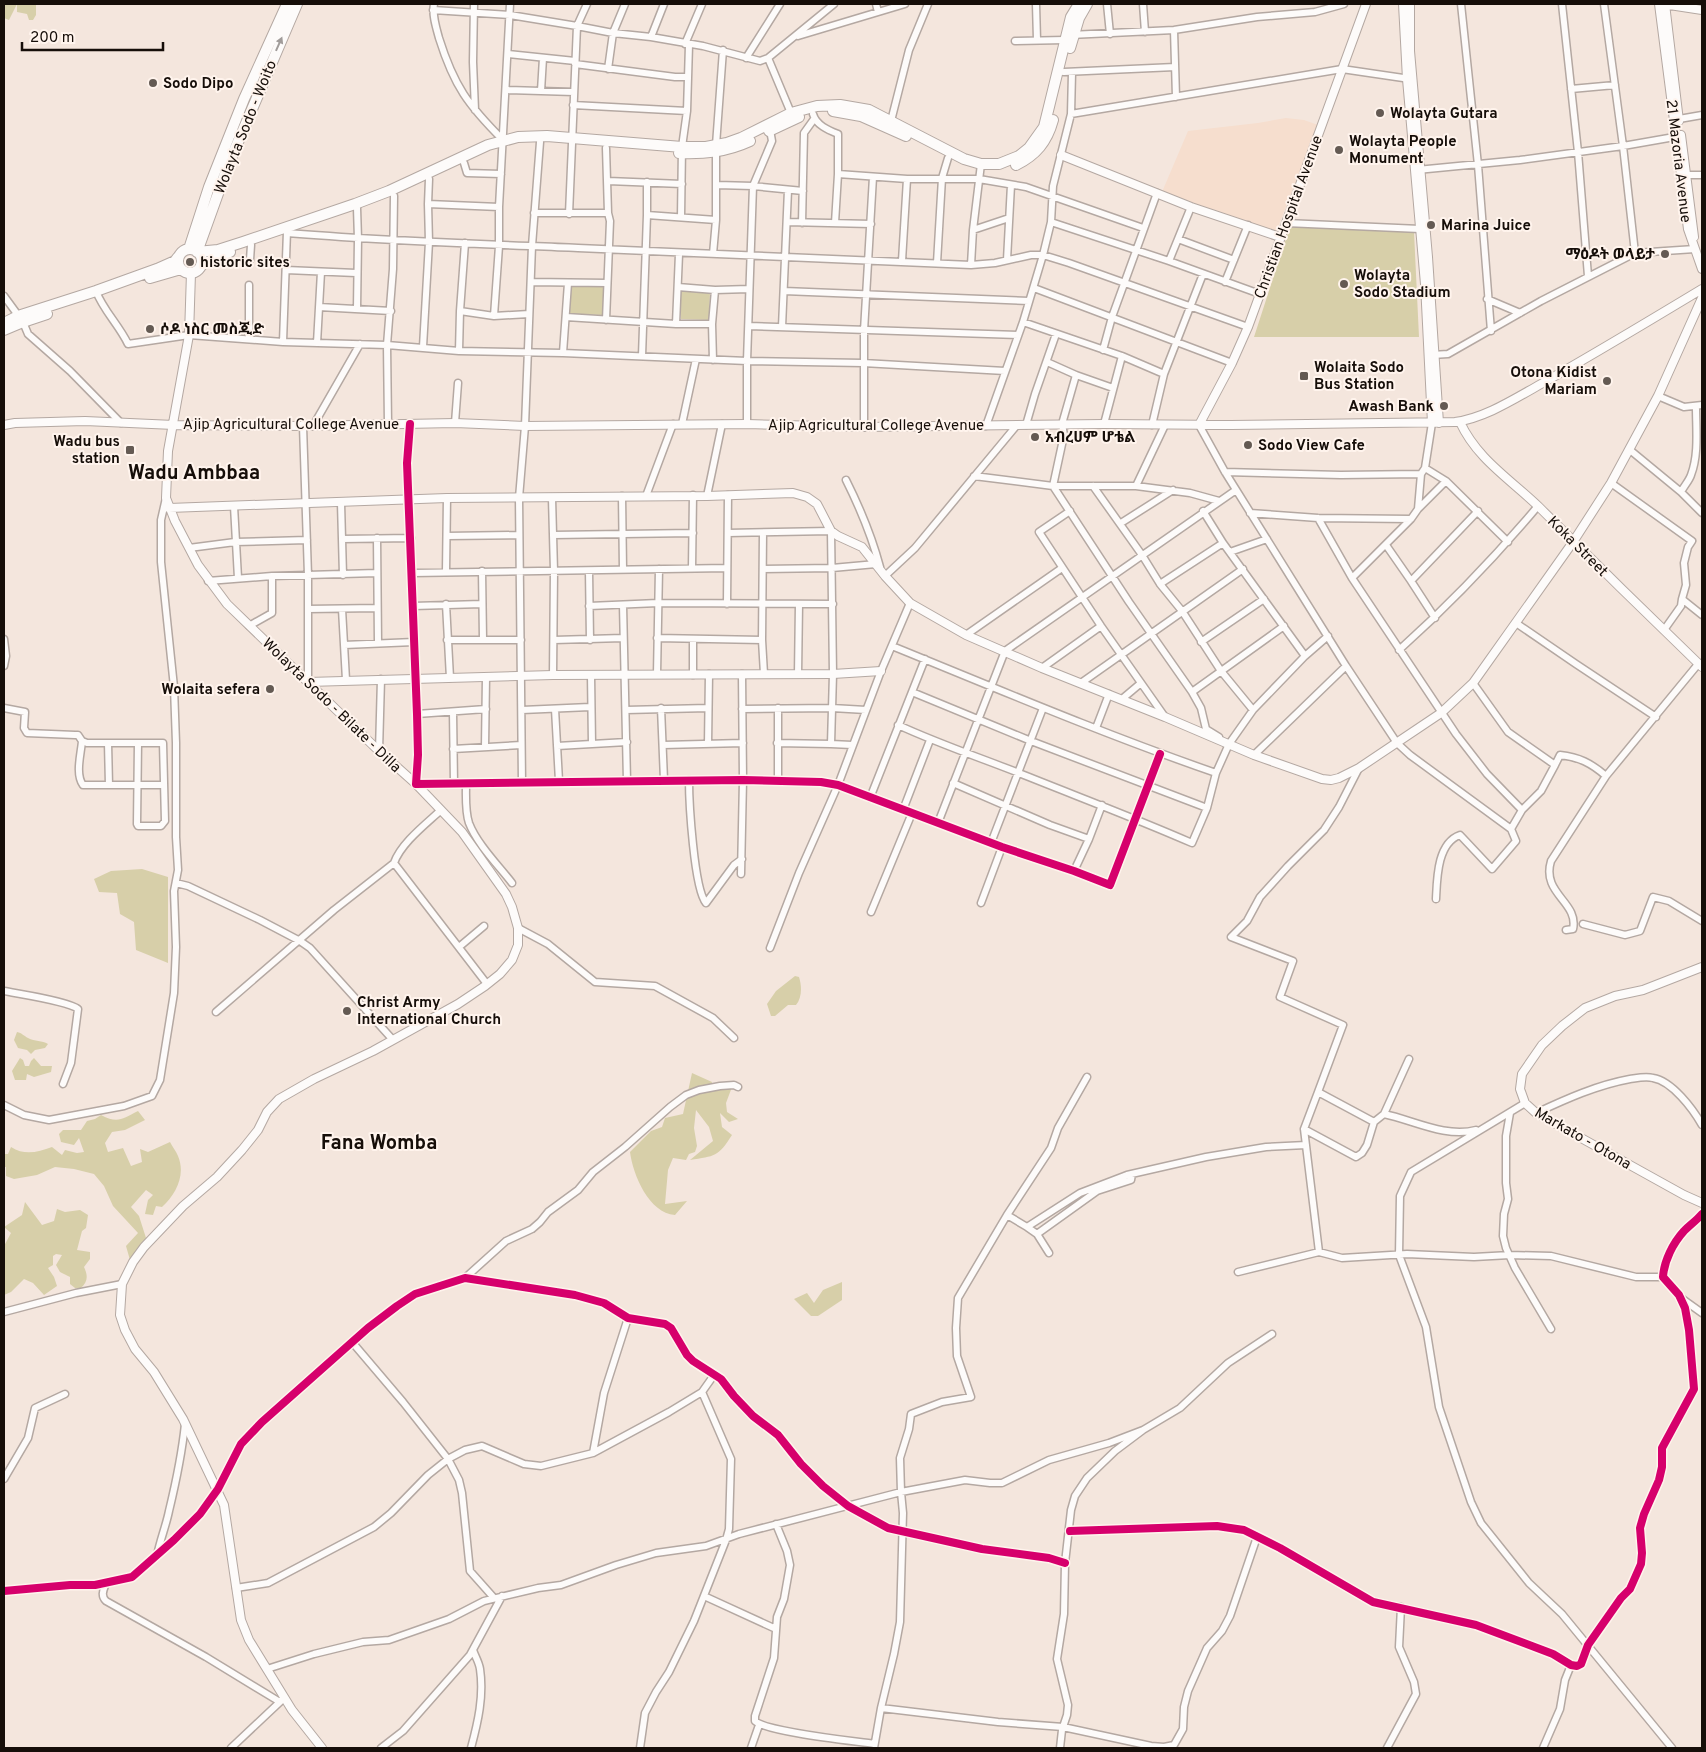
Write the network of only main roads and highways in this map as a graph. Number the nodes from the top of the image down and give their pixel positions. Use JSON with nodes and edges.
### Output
{"nodes":[{"id":1,"x":287,"y":4,"type":"edge"},
{"id":2,"x":296,"y":4,"type":"edge"},
{"id":3,"x":1079,"y":4,"type":"edge"},
{"id":4,"x":1088,"y":4,"type":"edge"},
{"id":5,"x":1366,"y":4,"type":"edge"},
{"id":6,"x":1403,"y":4,"type":"edge"},
{"id":7,"x":1410,"y":4,"type":"edge"},
{"id":8,"x":1663,"y":4,"type":"edge"},
{"id":9,"x":1702,"y":10,"type":"edge"},
{"id":10,"x":1068,"y":36,"type":"junction"},
{"id":11,"x":1410,"y":79,"type":"junction"},
{"id":12,"x":1678,"y":136,"type":"junction"},
{"id":13,"x":571,"y":141,"type":"junction"},
{"id":14,"x":503,"y":144,"type":"junction"},
{"id":15,"x":717,"y":149,"type":"junction"},
{"id":16,"x":682,"y":150,"type":"junction"},
{"id":17,"x":1061,"y":155,"type":"road end"},
{"id":18,"x":1418,"y":170,"type":"junction"},
{"id":19,"x":980,"y":171,"type":"junction"},
{"id":20,"x":287,"y":230,"type":"junction"},
{"id":21,"x":1280,"y":237,"type":"junction"},
{"id":22,"x":1695,"y":249,"type":"junction"},
{"id":23,"x":193,"y":251,"type":"junction"},
{"id":24,"x":178,"y":257,"type":"junction"},
{"id":25,"x":201,"y":264,"type":"junction"},
{"id":26,"x":180,"y":269,"type":"junction"},
{"id":27,"x":1702,"y":269,"type":"edge"},
{"id":28,"x":191,"y":273,"type":"junction"},
{"id":29,"x":1702,"y":289,"type":"edge"},
{"id":30,"x":97,"y":294,"type":"junction"},
{"id":31,"x":1702,"y":298,"type":"edge"},
{"id":32,"x":21,"y":319,"type":"junction"},
{"id":33,"x":4,"y":323,"type":"edge"},
{"id":34,"x":4,"y":330,"type":"edge"},
{"id":35,"x":1431,"y":355,"type":"junction"},
{"id":36,"x":4,"y":420,"type":"edge"},
{"id":37,"x":1460,"y":422,"type":"junction"},
{"id":38,"x":14,"y":423,"type":"junction"},
{"id":39,"x":1435,"y":423,"type":"junction"},
{"id":40,"x":4,"y":425,"type":"edge"},
{"id":41,"x":174,"y":425,"type":"junction"},
{"id":42,"x":1199,"y":425,"type":"junction"},
{"id":43,"x":169,"y":508,"type":"junction"},
{"id":44,"x":1573,"y":542,"type":"junction"},
{"id":45,"x":1701,"y":664,"type":"edge"},
{"id":46,"x":881,"y":671,"type":"road end"},
{"id":47,"x":308,"y":682,"type":"junction"},
{"id":48,"x":1702,"y":967,"type":"edge"},
{"id":49,"x":1702,"y":1202,"type":"edge"},
{"id":50,"x":322,"y":1748,"type":"edge"}],
"edges":[{"from":1,"to":23,"type":"highway","name":"Wolayta Sodo - Woito"},
{"from":23,"to":2,"type":"highway","name":"Wolayta Sodo - Woito","one_way":true},
{"from":3,"to":10,"type":"highway"},
{"from":4,"to":10,"type":"highway"},
{"from":5,"to":21,"type":"main road","name":"Christian Hospital Avenue"},
{"from":6,"to":11,"type":"main road"},
{"from":7,"to":11,"type":"main road"},
{"from":8,"to":9,"type":"main road"},
{"from":8,"to":12,"type":"main road","name":"21 Mazoria Avenue"},
{"from":8,"to":12,"type":"main road","name":"21 Mazoria Avenue"},
{"from":10,"to":19,"type":"highway"},
{"from":10,"to":19,"type":"highway"},
{"from":11,"to":18,"type":"main road"},
{"from":12,"to":22,"type":"main road","name":"21 Mazoria Avenue"},
{"from":12,"to":22,"type":"main road","name":"21 Mazoria Avenue"},
{"from":13,"to":14,"type":"highway"},
{"from":13,"to":14,"type":"highway"},
{"from":13,"to":16,"type":"highway"},
{"from":13,"to":16,"type":"highway"},
{"from":14,"to":20,"type":"highway"},
{"from":14,"to":20,"type":"highway"},
{"from":15,"to":16,"type":"highway"},
{"from":15,"to":19,"type":"highway"},
{"from":15,"to":19,"type":"highway"},
{"from":17,"to":21,"type":"main road"},
{"from":18,"to":35,"type":"main road"},
{"from":18,"to":35,"type":"main road"},
{"from":20,"to":23,"type":"highway"},
{"from":20,"to":25,"type":"highway"},
{"from":21,"to":42,"type":"main road","name":"Christian Hospital Avenue"},
{"from":22,"to":27,"type":"main road"},
{"from":23,"to":24,"type":"highway"},
{"from":23,"to":25,"type":"highway"},
{"from":24,"to":26,"type":"highway"},
{"from":24,"to":30,"type":"highway"},
{"from":25,"to":28,"type":"highway"},
{"from":26,"to":28,"type":"highway"},
{"from":26,"to":30,"type":"highway"},
{"from":28,"to":41,"type":"main road","name":"Wolayta Sodo - Bilate - Dilla"},
{"from":29,"to":37,"type":"main road","name":"Ajip Agricultural College Avenue"},
{"from":30,"to":32,"type":"highway"},
{"from":31,"to":44,"type":"main road"},
{"from":32,"to":33,"type":"highway"},
{"from":32,"to":34,"type":"highway"},
{"from":35,"to":39,"type":"main road"},
{"from":36,"to":38,"type":"main road"},
{"from":37,"to":39,"type":"main road","name":"Ajip Agricultural College Avenue"},
{"from":37,"to":44,"type":"main road","name":"Koka Street"},
{"from":38,"to":40,"type":"main road"},
{"from":38,"to":41,"type":"main road","name":"Ajip Agricultural College Avenue"},
{"from":39,"to":42,"type":"main road","name":"Ajip Agricultural College Avenue"},
{"from":41,"to":42,"type":"main road","name":"Ajip Agricultural College Avenue"},
{"from":41,"to":43,"type":"main road","name":"Wolayta Sodo - Bilate - Dilla"},
{"from":43,"to":44,"type":"main road"},
{"from":43,"to":47,"type":"main road","name":"Wolayta Sodo - Bilate - Dilla"},
{"from":44,"to":45,"type":"main road","name":"Koka Street"},
{"from":46,"to":47,"type":"main road"},
{"from":47,"to":50,"type":"main road","name":"Wolayta Sodo - Bilate - Dilla"},
{"from":48,"to":49,"type":"main road","name":"Markato - Otona"}]}
